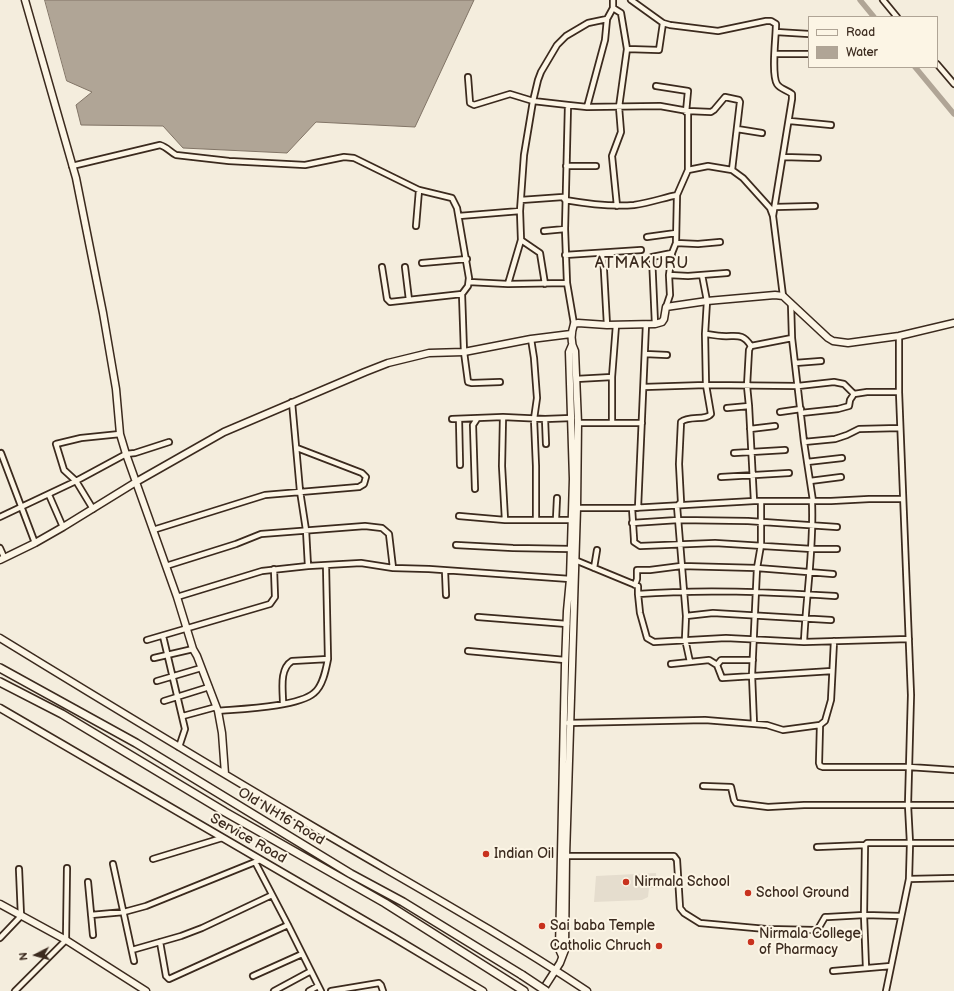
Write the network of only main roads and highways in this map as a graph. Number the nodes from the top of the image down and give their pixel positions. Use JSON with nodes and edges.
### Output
{"nodes":[{"id":1,"x":0,"y":668,"type":"edge"},
{"id":2,"x":0,"y":682,"type":"edge"},
{"id":3,"x":524,"y":991,"type":"edge"},
{"id":4,"x":546,"y":991,"type":"edge"}],
"edges":[{"from":1,"to":4,"type":"main road","name":"Old NH16 Road","bridge":true},
{"from":2,"to":3,"type":"main road","name":"Old NH16 Road"}]}
